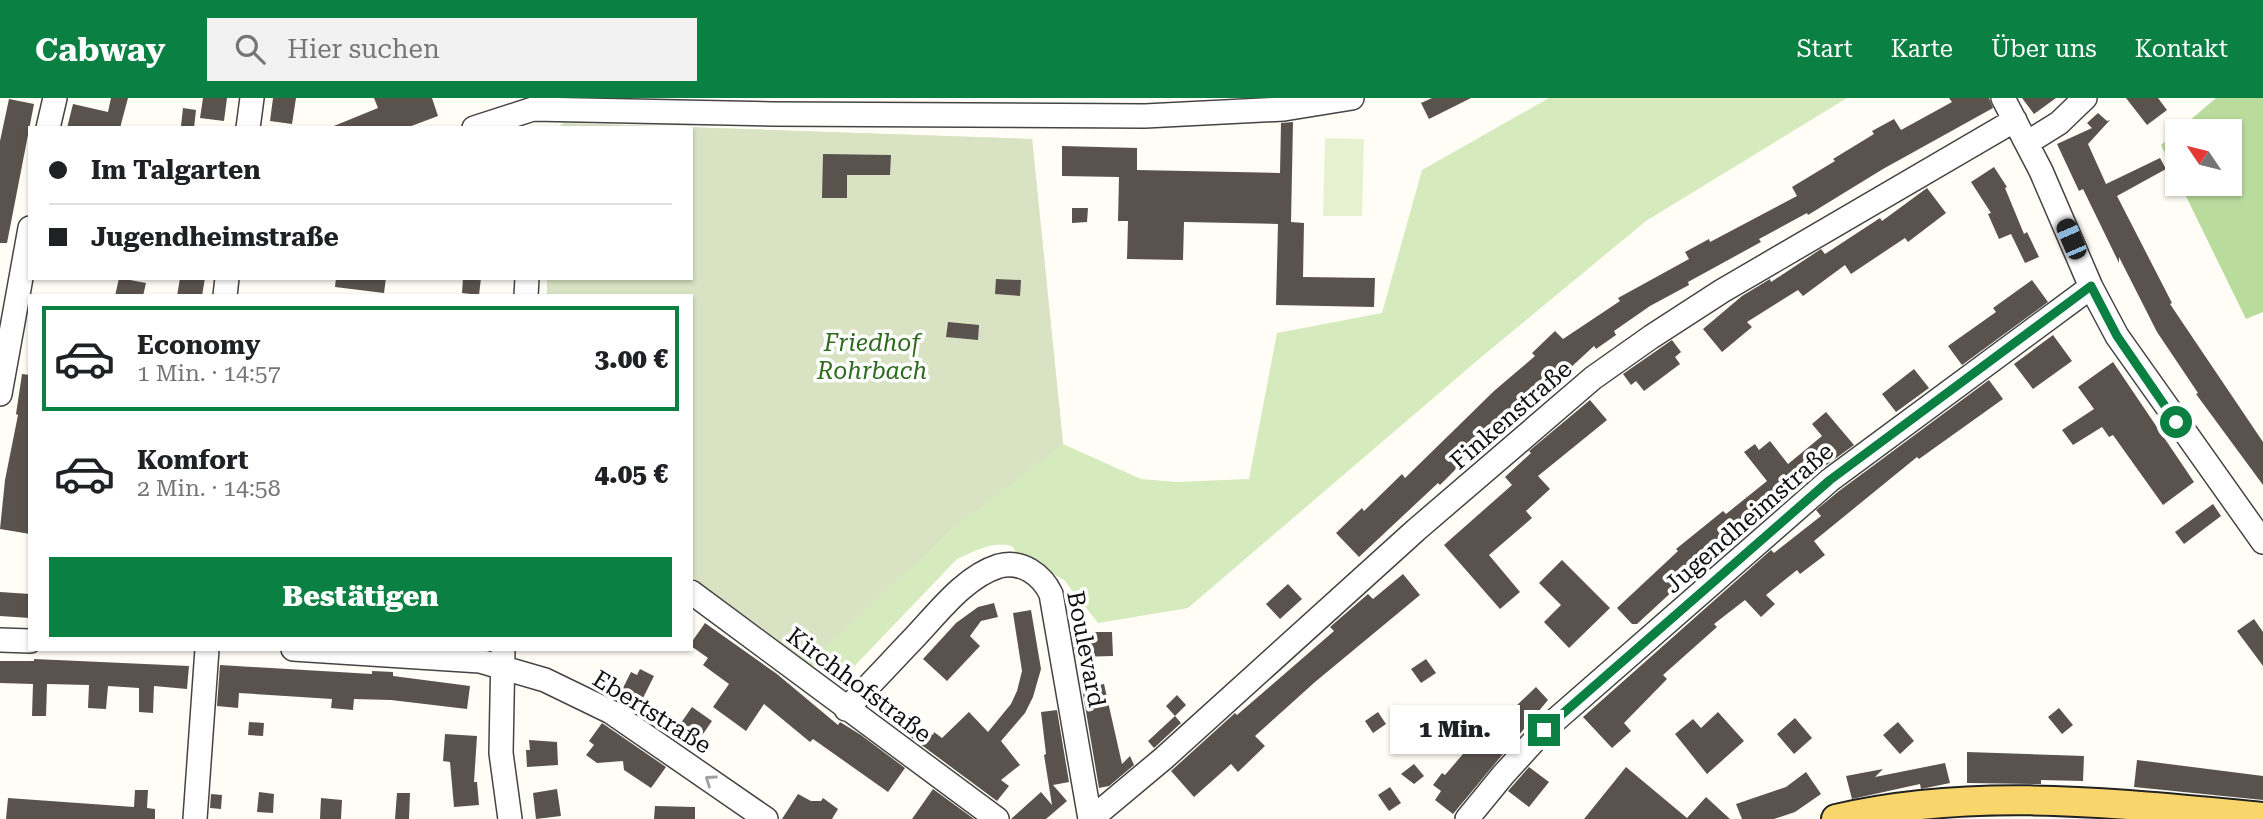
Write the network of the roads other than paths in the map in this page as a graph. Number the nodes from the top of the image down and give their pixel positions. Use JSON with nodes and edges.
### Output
{"nodes":[{"id":1,"x":55,"y":98,"type":"edge"},
{"id":2,"x":252,"y":98,"type":"edge"},
{"id":3,"x":1352,"y":98,"type":"edge"},
{"id":4,"x":2003,"y":98,"type":"edge"},
{"id":5,"x":2085,"y":98,"type":"edge"},
{"id":6,"x":772,"y":106,"type":"edge"},
{"id":7,"x":1042,"y":107,"type":"edge"},
{"id":8,"x":533,"y":111,"type":"edge"},
{"id":9,"x":2015,"y":120,"type":"junction"},
{"id":10,"x":48,"y":126,"type":"edge"},
{"id":11,"x":248,"y":126,"type":"edge"},
{"id":12,"x":481,"y":126,"type":"edge"},
{"id":13,"x":2027,"y":143,"type":"junction"},
{"id":14,"x":28,"y":239,"type":"edge"},
{"id":15,"x":20,"y":285,"type":"edge"},
{"id":16,"x":2091,"y":286,"type":"junction"},
{"id":17,"x":0,"y":394,"type":"edge"},
{"id":18,"x":2259,"y":529,"type":"edge"},
{"id":19,"x":693,"y":594,"type":"edge"},
{"id":20,"x":0,"y":640,"type":"edge"},
{"id":21,"x":28,"y":641,"type":"edge"},
{"id":22,"x":207,"y":651,"type":"edge"},
{"id":23,"x":333,"y":651,"type":"edge"},
{"id":24,"x":502,"y":658,"type":"edge"},
{"id":25,"x":846,"y":709,"type":"junction"},
{"id":26,"x":2263,"y":817,"type":"edge"},
{"id":27,"x":195,"y":819,"type":"edge"},
{"id":28,"x":510,"y":819,"type":"edge"},
{"id":29,"x":766,"y":819,"type":"edge"},
{"id":30,"x":997,"y":819,"type":"edge"},
{"id":31,"x":1090,"y":819,"type":"edge"},
{"id":32,"x":1467,"y":819,"type":"edge"},
{"id":33,"x":1836,"y":819,"type":"edge"}],
"edges":[{"from":1,"to":10,"type":"street"},
{"from":2,"to":11,"type":"street"},
{"from":3,"to":7,"type":"street"},
{"from":4,"to":9,"type":"street"},
{"from":5,"to":13,"type":"street"},
{"from":6,"to":7,"type":"street"},
{"from":6,"to":8,"type":"street"},
{"from":8,"to":12,"type":"street"},
{"from":9,"to":13,"type":"street"},
{"from":9,"to":31,"type":"street","name":"Finkenstraße"},
{"from":13,"to":16,"type":"street"},
{"from":14,"to":15,"type":"street"},
{"from":15,"to":17,"type":"street"},
{"from":16,"to":18,"type":"street"},
{"from":16,"to":32,"type":"street","name":"Jugendheimstraße"},
{"from":19,"to":25,"type":"street","name":"Kirchhofstraße"},
{"from":20,"to":21,"type":"street"},
{"from":22,"to":27,"type":"street"},
{"from":23,"to":24,"type":"street","name":"Ebertstraße"},
{"from":24,"to":28,"type":"street"},
{"from":29,"to":24,"type":"street","name":"Ebertstraße","one_way":true},
{"from":25,"to":30,"type":"street","name":"Kirchhofstraße"},
{"from":25,"to":31,"type":"street","name":"Boulevard"},
{"from":26,"to":33,"type":"main road"}]}
